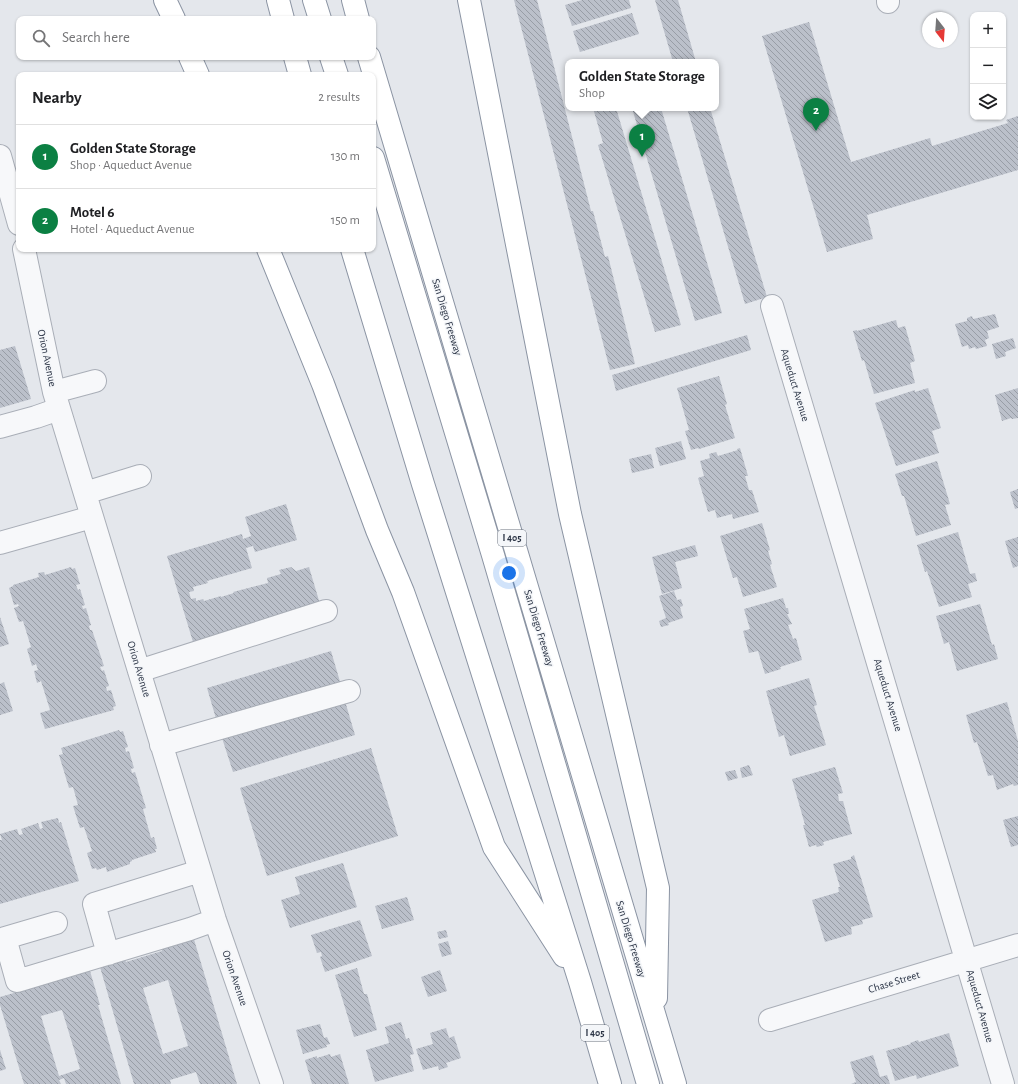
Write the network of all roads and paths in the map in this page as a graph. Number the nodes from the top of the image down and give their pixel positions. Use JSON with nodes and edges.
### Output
{"nodes":[{"id":1,"x":166,"y":0,"type":"edge"},
{"id":2,"x":278,"y":0,"type":"edge"},
{"id":3,"x":314,"y":0,"type":"edge"},
{"id":4,"x":326,"y":0,"type":"edge"},
{"id":5,"x":352,"y":0,"type":"edge"},
{"id":6,"x":469,"y":0,"type":"edge"},
{"id":7,"x":173,"y":16,"type":"edge"},
{"id":8,"x":282,"y":16,"type":"edge"},
{"id":9,"x":319,"y":16,"type":"edge"},
{"id":10,"x":331,"y":16,"type":"edge"},
{"id":11,"x":357,"y":16,"type":"edge"},
{"id":12,"x":191,"y":60,"type":"edge"},
{"id":13,"x":296,"y":60,"type":"edge"},
{"id":14,"x":332,"y":60,"type":"edge"},
{"id":15,"x":344,"y":60,"type":"edge"},
{"id":16,"x":371,"y":60,"type":"edge"},
{"id":17,"x":197,"y":72,"type":"edge"},
{"id":18,"x":299,"y":72,"type":"edge"},
{"id":19,"x":336,"y":72,"type":"edge"},
{"id":20,"x":347,"y":72,"type":"edge"},
{"id":21,"x":374,"y":72,"type":"edge"},
{"id":22,"x":376,"y":77,"type":"edge"},
{"id":23,"x":0,"y":156,"type":"edge"},
{"id":24,"x":376,"y":168,"type":"edge"},
{"id":25,"x":376,"y":209,"type":"edge"},
{"id":26,"x":16,"y":213,"type":"edge"},
{"id":27,"x":25,"y":252,"type":"edge"},
{"id":28,"x":269,"y":252,"type":"edge"},
{"id":29,"x":353,"y":252,"type":"edge"},
{"id":30,"x":772,"y":306,"type":"dead end"},
{"id":31,"x":95,"y":381,"type":"dead end"},
{"id":32,"x":57,"y":400,"type":"junction"},
{"id":33,"x":0,"y":427,"type":"edge"},
{"id":34,"x":140,"y":476,"type":"dead end"},
{"id":35,"x":85,"y":493,"type":"junction"},
{"id":36,"x":92,"y":517,"type":"junction"},
{"id":37,"x":0,"y":543,"type":"edge"},
{"id":38,"x":326,"y":611,"type":"dead end"},
{"id":39,"x":139,"y":671,"type":"junction"},
{"id":40,"x":349,"y":691,"type":"dead end"},
{"id":41,"x":162,"y":745,"type":"junction"},
{"id":42,"x":200,"y":871,"type":"junction"},
{"id":43,"x":215,"y":920,"type":"junction"},
{"id":44,"x":56,"y":923,"type":"dead end"},
{"id":45,"x":1018,"y":945,"type":"edge"},
{"id":46,"x":108,"y":954,"type":"junction"},
{"id":47,"x":967,"y":960,"type":"junction"},
{"id":48,"x":580,"y":982,"type":"junction"},
{"id":49,"x":655,"y":1019,"type":"junction"},
{"id":50,"x":770,"y":1020,"type":"dead end"},
{"id":51,"x":272,"y":1084,"type":"edge"},
{"id":52,"x":610,"y":1084,"type":"edge"},
{"id":53,"x":635,"y":1084,"type":"edge"},
{"id":54,"x":648,"y":1084,"type":"edge"},
{"id":55,"x":675,"y":1084,"type":"edge"},
{"id":56,"x":1003,"y":1084,"type":"edge"}],
"edges":[{"from":1,"to":7,"type":"highway"},
{"from":2,"to":8,"type":"highway"},
{"from":3,"to":9,"type":"highway"},
{"from":4,"to":10,"type":"highway"},
{"from":5,"to":11,"type":"highway"},
{"from":6,"to":49,"type":"highway"},
{"from":12,"to":17,"type":"highway"},
{"from":13,"to":18,"type":"highway"},
{"from":14,"to":19,"type":"highway"},
{"from":15,"to":20,"type":"highway"},
{"from":16,"to":21,"type":"highway","name":"San Diego Freeway","number":"I 405"},
{"from":22,"to":49,"type":"highway","name":"San Diego Freeway","number":"I 405"},
{"from":23,"to":26,"type":"street"},
{"from":24,"to":54,"type":"highway"},
{"from":25,"to":53,"type":"highway"},
{"from":27,"to":32,"type":"street","name":"Orion Avenue"},
{"from":28,"to":48,"type":"highway"},
{"from":29,"to":48,"type":"highway","number":"I 405"},
{"from":30,"to":47,"type":"street","name":"Aqueduct Avenue"},
{"from":31,"to":32,"type":"street"},
{"from":32,"to":33,"type":"street"},
{"from":32,"to":35,"type":"street","name":"Orion Avenue"},
{"from":34,"to":35,"type":"street"},
{"from":35,"to":36,"type":"street","name":"Orion Avenue"},
{"from":36,"to":37,"type":"street"},
{"from":36,"to":39,"type":"street","name":"Orion Avenue"},
{"from":38,"to":39,"type":"street"},
{"from":39,"to":41,"type":"street","name":"Orion Avenue"},
{"from":40,"to":41,"type":"street"},
{"from":41,"to":42,"type":"street","name":"Orion Avenue"},
{"from":42,"to":43,"type":"street","name":"Orion Avenue"},
{"from":42,"to":46,"type":"street"},
{"from":43,"to":46,"type":"street"},
{"from":43,"to":51,"type":"street","name":"Orion Avenue"},
{"from":44,"to":46,"type":"street"},
{"from":45,"to":47,"type":"street","name":"Chase Street"},
{"from":47,"to":50,"type":"street","name":"Chase Street"},
{"from":47,"to":56,"type":"street","name":"Aqueduct Avenue"},
{"from":48,"to":52,"type":"highway","number":"I 405"},
{"from":49,"to":55,"type":"highway","name":"San Diego Freeway","number":"I 405"}]}
